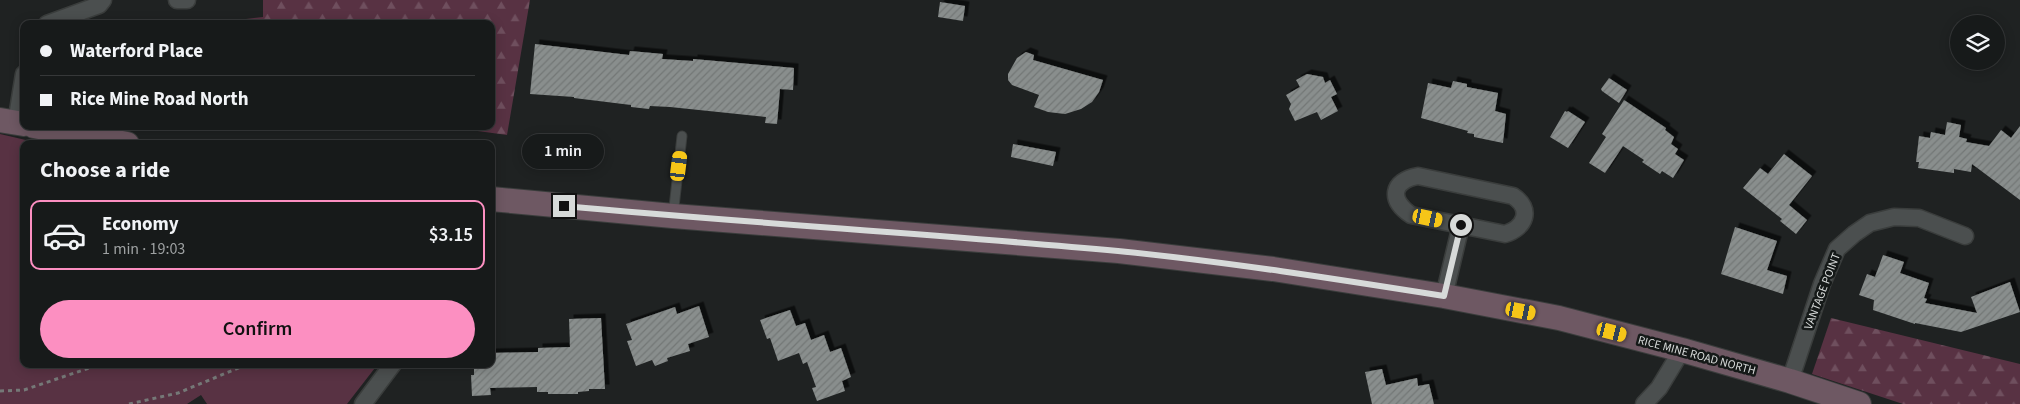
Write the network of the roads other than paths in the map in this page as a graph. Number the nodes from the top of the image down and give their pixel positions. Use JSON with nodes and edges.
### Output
{"nodes":[{"id":1,"x":104,"y":0,"type":"edge"},
{"id":2,"x":177,"y":0,"type":"edge"},
{"id":3,"x":187,"y":0,"type":"edge"},
{"id":4,"x":58,"y":20,"type":"edge"},
{"id":5,"x":20,"y":107,"type":"edge"},
{"id":6,"x":18,"y":123,"type":"edge"},
{"id":7,"x":54,"y":130,"type":"edge"},
{"id":8,"x":682,"y":136,"type":"dead end"},
{"id":9,"x":106,"y":140,"type":"edge"},
{"id":10,"x":495,"y":199,"type":"edge"},
{"id":11,"x":673,"y":216,"type":"junction"},
{"id":12,"x":1461,"y":225,"type":"junction"},
{"id":13,"x":1965,"y":236,"type":"dead end"},
{"id":14,"x":1444,"y":296,"type":"junction"},
{"id":15,"x":1682,"y":350,"type":"junction"},
{"id":16,"x":389,"y":368,"type":"edge"},
{"id":17,"x":1790,"y":382,"type":"junction"},
{"id":18,"x":363,"y":404,"type":"edge"},
{"id":19,"x":1644,"y":404,"type":"edge"},
{"id":20,"x":1859,"y":404,"type":"edge"}],
"edges":[{"from":1,"to":4,"type":"street"},
{"from":2,"to":3,"type":"street"},
{"from":5,"to":6,"type":"street"},
{"from":7,"to":9,"type":"main road"},
{"from":8,"to":11,"type":"lane"},
{"from":10,"to":11,"type":"main road","name":"RICE MINE ROAD NORTH"},
{"from":11,"to":14,"type":"main road","name":"RICE MINE ROAD NORTH"},
{"from":12,"to":12,"type":"street"},
{"from":12,"to":14,"type":"street"},
{"from":13,"to":17,"type":"street","name":"VANTAGE POINT"},
{"from":14,"to":15,"type":"main road","name":"RICE MINE ROAD NORTH"},
{"from":15,"to":17,"type":"main road","name":"RICE MINE ROAD NORTH"},
{"from":15,"to":19,"type":"street"},
{"from":16,"to":18,"type":"street"},
{"from":17,"to":20,"type":"main road","name":"RICE MINE ROAD NORTH"}]}
